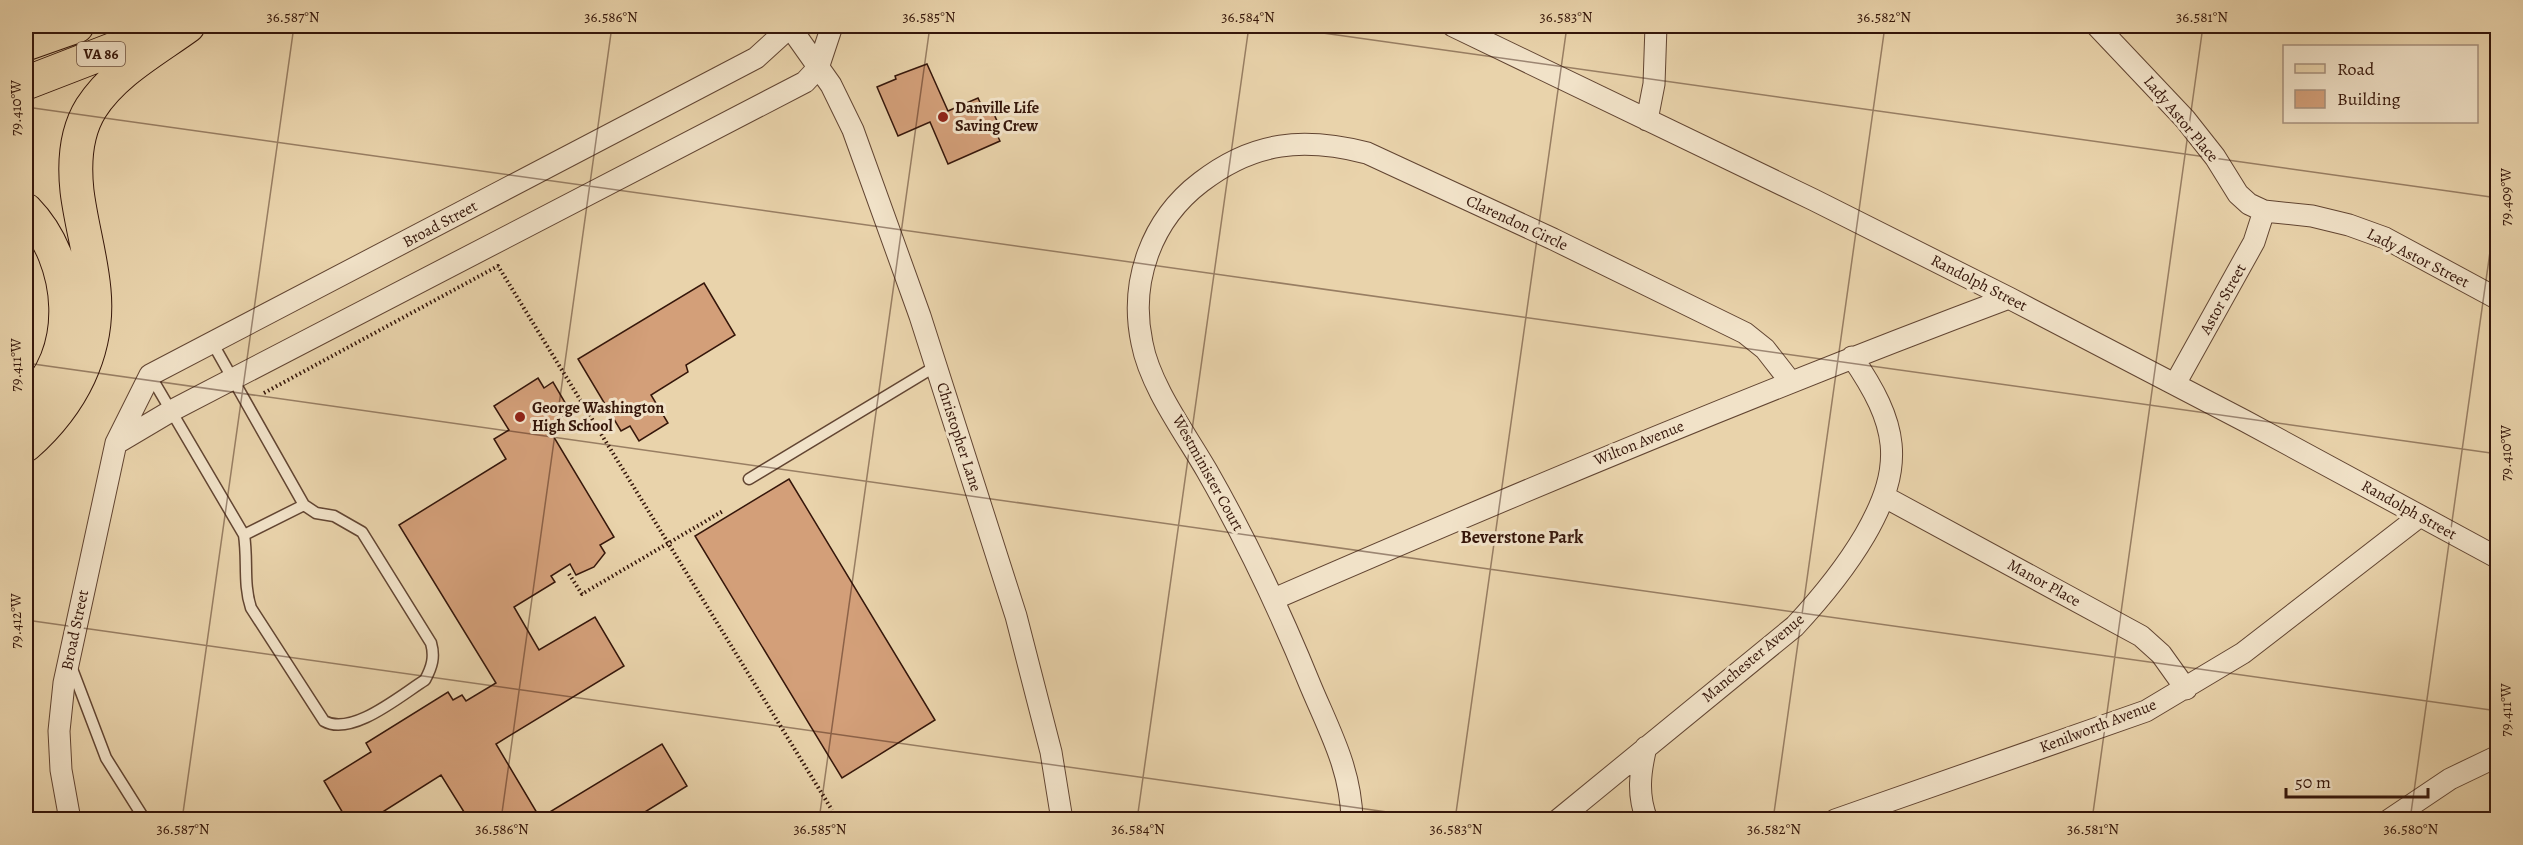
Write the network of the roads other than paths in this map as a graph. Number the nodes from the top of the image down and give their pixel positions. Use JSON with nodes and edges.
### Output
{"nodes":[{"id":1,"x":77,"y":26,"type":"edge"},
{"id":2,"x":176,"y":26,"type":"edge"},
{"id":3,"x":188,"y":26,"type":"edge"},
{"id":4,"x":790,"y":26,"type":"edge"},
{"id":5,"x":832,"y":26,"type":"edge"},
{"id":6,"x":1453,"y":26,"type":"edge"},
{"id":7,"x":1656,"y":26,"type":"edge"},
{"id":8,"x":2097,"y":26,"type":"edge"},
{"id":9,"x":26,"y":44,"type":"edge"},
{"id":10,"x":819,"y":68,"type":"junction"},
{"id":11,"x":26,"y":82,"type":"edge"},
{"id":12,"x":1647,"y":120,"type":"junction"},
{"id":13,"x":1219,"y":170,"type":"joint"},
{"id":14,"x":26,"y":210,"type":"edge"},
{"id":15,"x":2264,"y":211,"type":"junction"},
{"id":16,"x":2009,"y":298,"type":"junction"},
{"id":17,"x":2498,"y":299,"type":"edge"},
{"id":18,"x":213,"y":344,"type":"junction"},
{"id":19,"x":1852,"y":357,"type":"junction"},
{"id":20,"x":936,"y":366,"type":"junction"},
{"id":21,"x":150,"y":375,"type":"junction"},
{"id":22,"x":233,"y":380,"type":"junction"},
{"id":23,"x":1790,"y":381,"type":"junction"},
{"id":24,"x":2175,"y":384,"type":"junction"},
{"id":25,"x":26,"y":403,"type":"edge"},
{"id":26,"x":171,"y":411,"type":"junction"},
{"id":27,"x":116,"y":443,"type":"junction"},
{"id":28,"x":26,"y":445,"type":"edge"},
{"id":29,"x":748,"y":479,"type":"dead end"},
{"id":30,"x":1885,"y":497,"type":"junction"},
{"id":31,"x":304,"y":505,"type":"junction"},
{"id":32,"x":2420,"y":516,"type":"junction"},
{"id":33,"x":244,"y":535,"type":"junction"},
{"id":34,"x":2498,"y":558,"type":"edge"},
{"id":35,"x":1274,"y":599,"type":"junction"},
{"id":36,"x":69,"y":661,"type":"junction"},
{"id":37,"x":2186,"y":689,"type":"junction"},
{"id":38,"x":1646,"y":747,"type":"junction"},
{"id":39,"x":2498,"y":756,"type":"edge"},
{"id":40,"x":1352,"y":790,"type":"junction"},
{"id":41,"x":70,"y":819,"type":"edge"},
{"id":42,"x":145,"y":819,"type":"edge"},
{"id":43,"x":1062,"y":819,"type":"edge"},
{"id":44,"x":1352,"y":819,"type":"edge"},
{"id":45,"x":1364,"y":819,"type":"edge"},
{"id":46,"x":1557,"y":819,"type":"edge"},
{"id":47,"x":1647,"y":819,"type":"edge"},
{"id":48,"x":1835,"y":819,"type":"edge"},
{"id":49,"x":2389,"y":819,"type":"edge"}],
"edges":[{"from":1,"to":9,"type":"main road","number":"VA 86"},
{"from":2,"to":11,"type":"main road","number":"VA 86"},
{"from":3,"to":28,"type":"main road"},
{"from":4,"to":10,"type":"street","name":"Christopher Lane"},
{"from":4,"to":18,"type":"street","name":"Broad Street"},
{"from":5,"to":10,"type":"street"},
{"from":6,"to":12,"type":"street","name":"Randolph Street"},
{"from":7,"to":12,"type":"street"},
{"from":8,"to":15,"type":"street","name":"Lady Astor Place"},
{"from":10,"to":20,"type":"street","name":"Christopher Lane"},
{"from":10,"to":22,"type":"street"},
{"from":12,"to":16,"type":"street","name":"Randolph Street"},
{"from":13,"to":23,"type":"street","name":"Clarendon Circle"},
{"from":13,"to":35,"type":"street","name":"Westminister Court"},
{"from":14,"to":25,"type":"main road"},
{"from":15,"to":17,"type":"street","name":"Lady Astor Street"},
{"from":15,"to":24,"type":"street","name":"Astor Street"},
{"from":16,"to":19,"type":"street","name":"Wilton Avenue"},
{"from":16,"to":24,"type":"street","name":"Randolph Street"},
{"from":18,"to":21,"type":"street","name":"Broad Street"},
{"from":18,"to":22,"type":"lane"},
{"from":19,"to":23,"type":"street","name":"Wilton Avenue"},
{"from":19,"to":30,"type":"street","name":"Manchester Avenue"},
{"from":20,"to":29,"type":"lane"},
{"from":20,"to":43,"type":"street","name":"Christopher Lane"},
{"from":21,"to":26,"type":"lane"},
{"from":21,"to":27,"type":"street","name":"Broad Street"},
{"from":22,"to":26,"type":"street"},
{"from":22,"to":31,"type":"lane"},
{"from":23,"to":35,"type":"street","name":"Wilton Avenue"},
{"from":24,"to":32,"type":"street","name":"Randolph Street"},
{"from":26,"to":27,"type":"street"},
{"from":26,"to":33,"type":"lane"},
{"from":27,"to":36,"type":"street","name":"Broad Street"},
{"from":30,"to":37,"type":"street","name":"Manor Place"},
{"from":30,"to":38,"type":"street","name":"Manchester Avenue"},
{"from":31,"to":33,"type":"lane"},
{"from":31,"to":33,"type":"lane"},
{"from":32,"to":34,"type":"street","name":"Randolph Street"},
{"from":32,"to":37,"type":"street","name":"Kenilworth Avenue"},
{"from":35,"to":40,"type":"street","name":"Westminister Court"},
{"from":36,"to":41,"type":"street","name":"Broad Street"},
{"from":36,"to":42,"type":"lane"},
{"from":37,"to":48,"type":"street","name":"Kenilworth Avenue"},
{"from":38,"to":46,"type":"street","name":"Manchester Avenue"},
{"from":38,"to":47,"type":"street"},
{"from":39,"to":49,"type":"street"},
{"from":40,"to":44,"type":"street","name":"Westminister Court"},
{"from":40,"to":45,"type":"street","name":"Westminister Court"}]}
